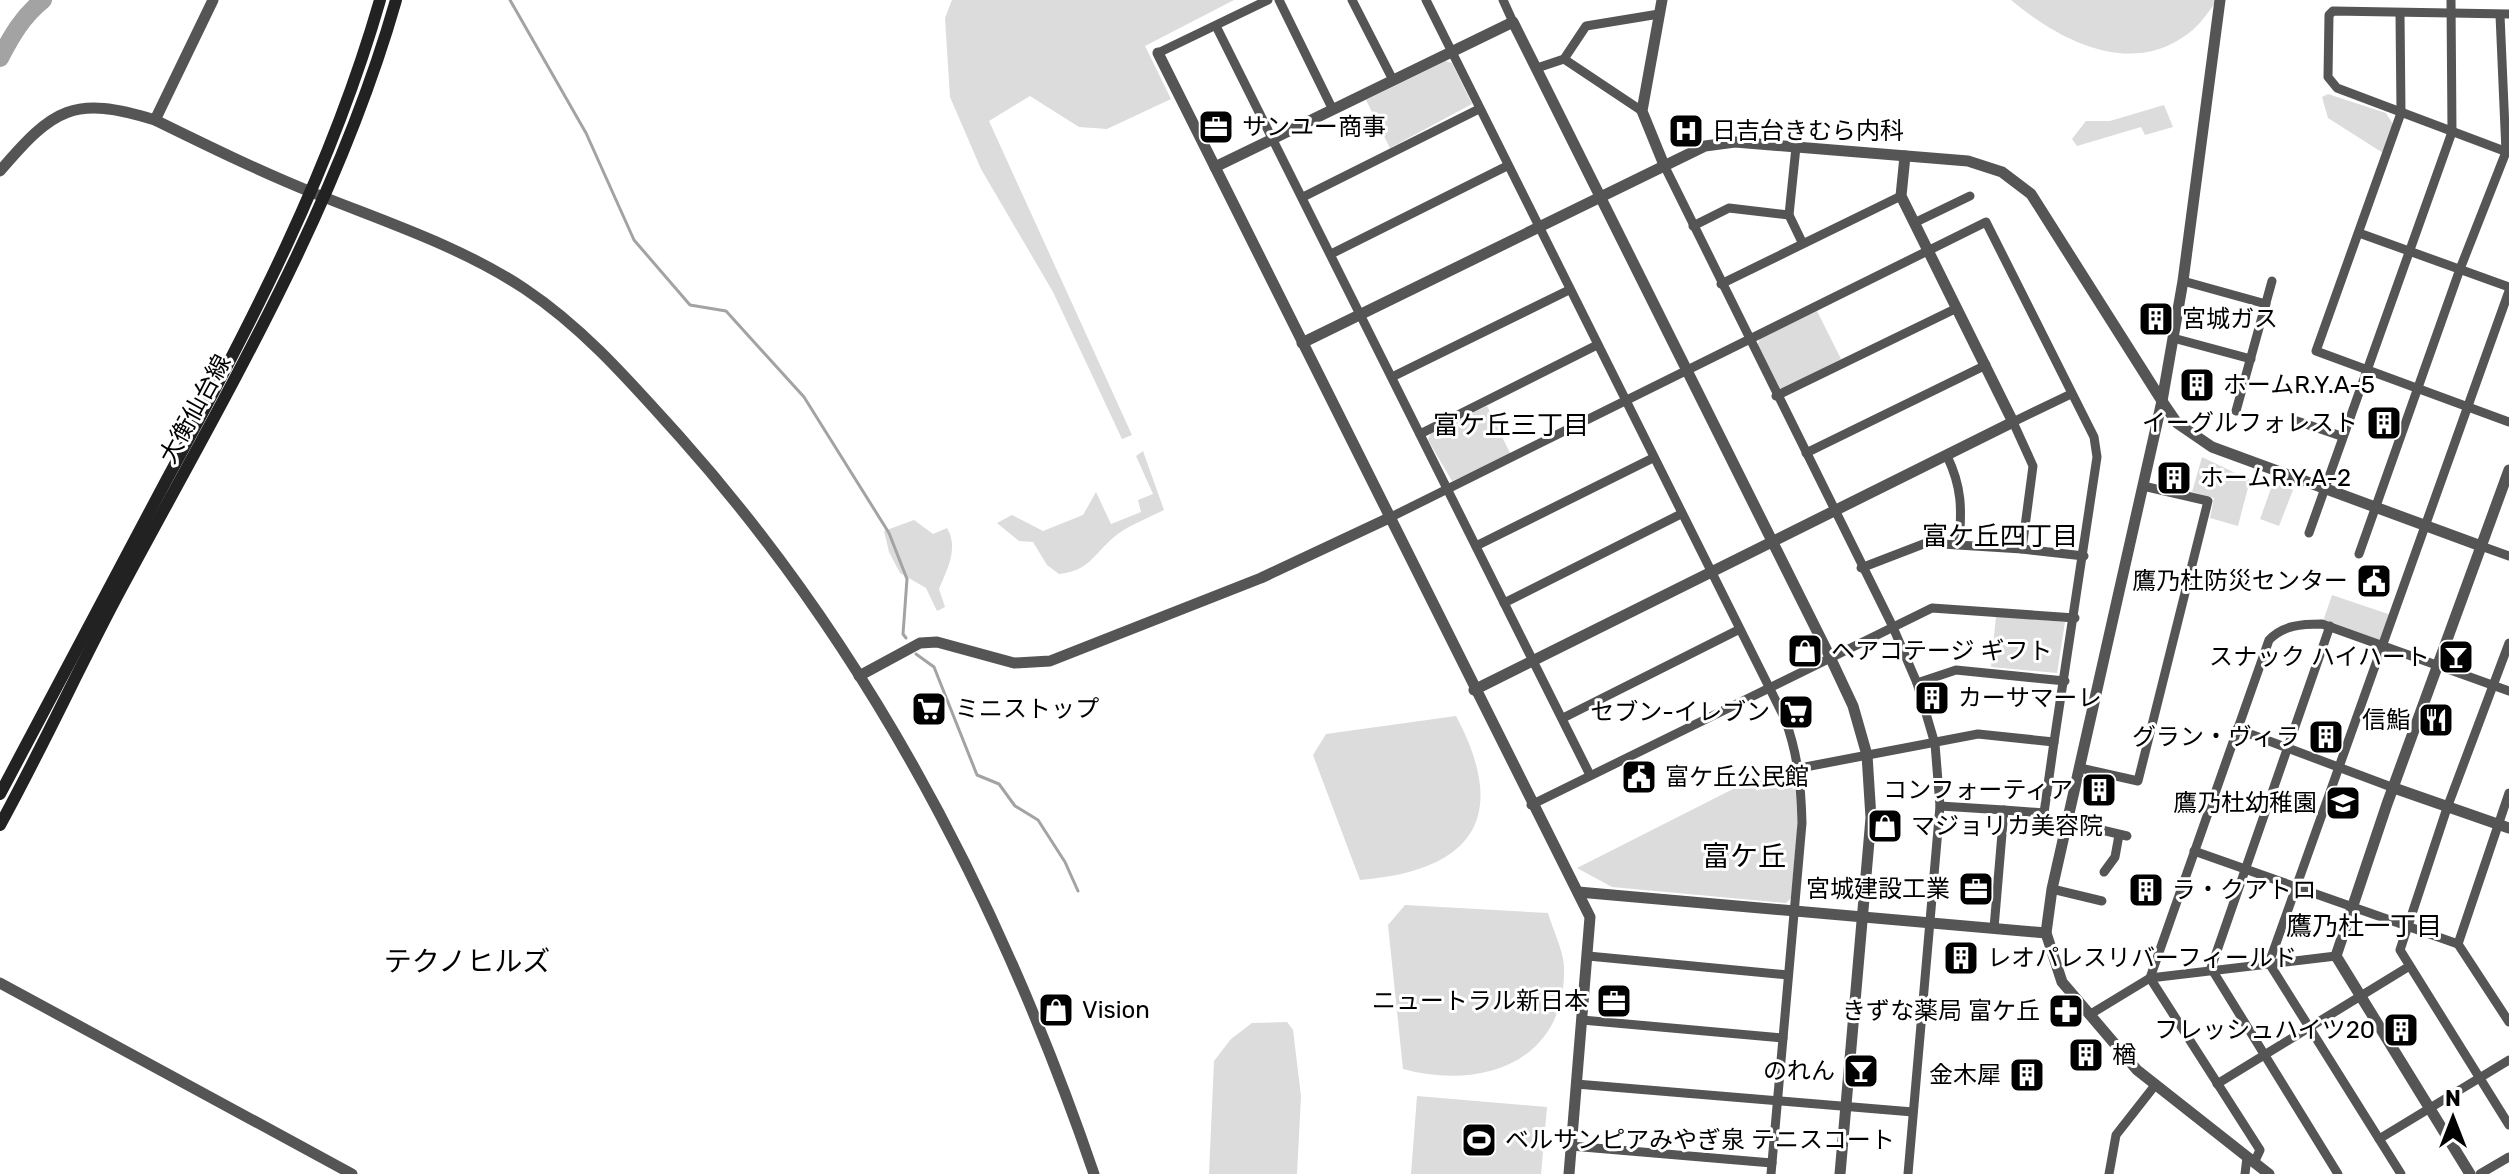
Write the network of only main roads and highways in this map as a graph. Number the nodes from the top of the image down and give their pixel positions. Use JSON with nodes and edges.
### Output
{"nodes":[{"id":1,"x":380,"y":0,"type":"edge"},
{"id":2,"x":396,"y":0,"type":"edge"},
{"id":3,"x":0,"y":794,"type":"edge"},
{"id":4,"x":0,"y":825,"type":"edge"}],
"edges":[{"from":1,"to":3,"type":"main road","name":"大衡仙台線"},
{"from":2,"to":4,"type":"main road","name":"大衡仙台線"}]}
